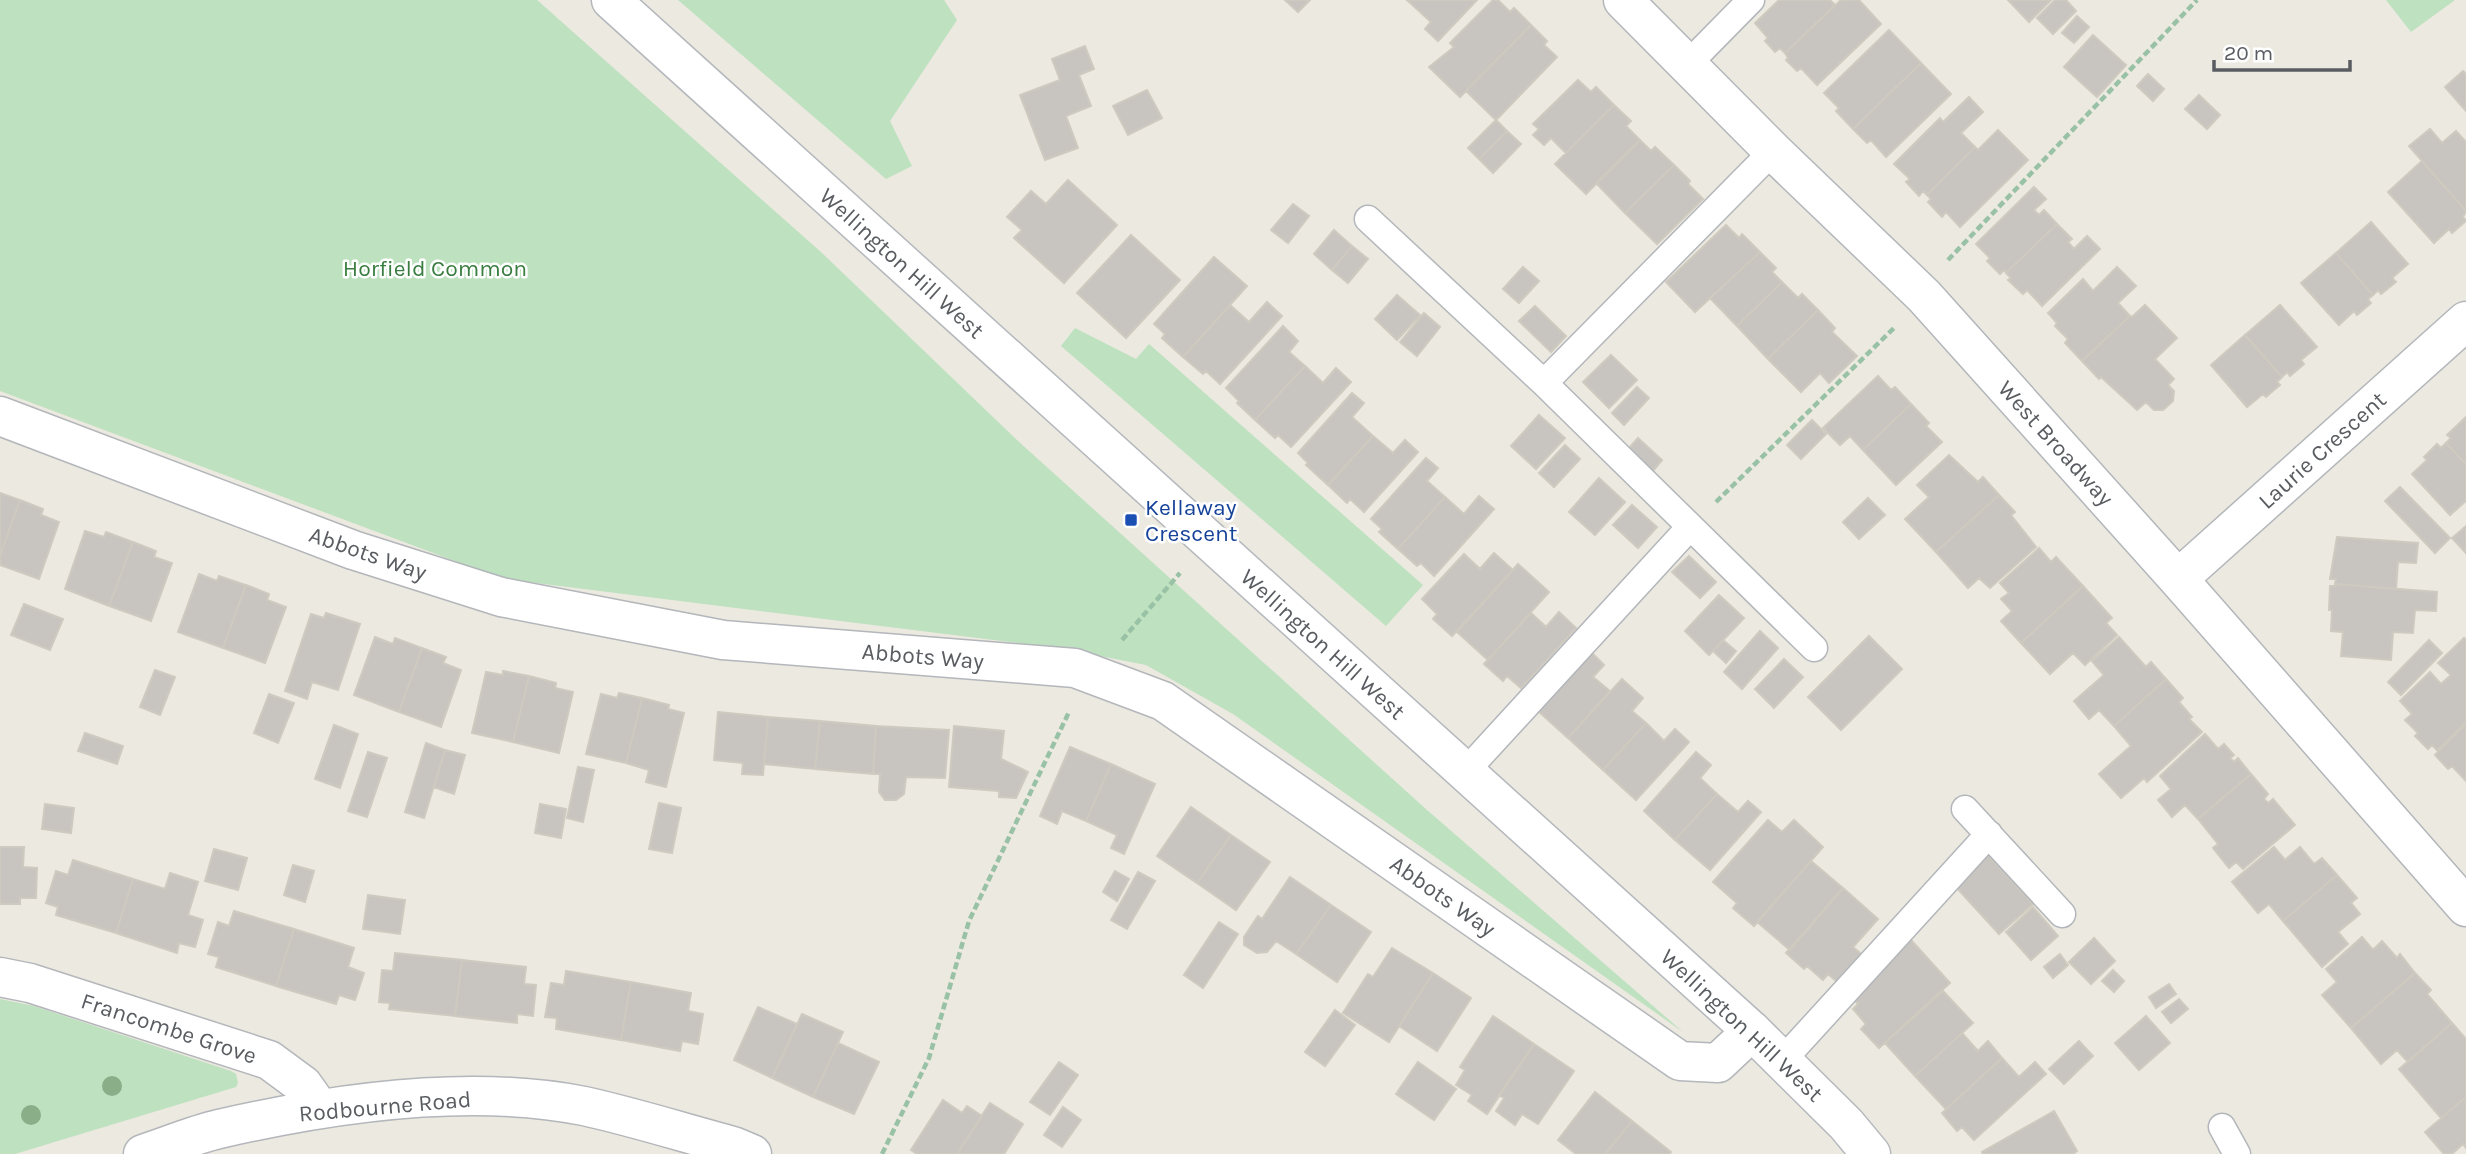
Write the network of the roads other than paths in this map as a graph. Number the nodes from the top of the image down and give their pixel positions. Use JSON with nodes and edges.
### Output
{"nodes":[{"id":1,"x":611,"y":0,"type":"edge"},
{"id":2,"x":1623,"y":0,"type":"edge"},
{"id":3,"x":1751,"y":0,"type":"edge"},
{"id":4,"x":1688,"y":64,"type":"junction"},
{"id":5,"x":1773,"y":151,"type":"junction"},
{"id":6,"x":1368,"y":219,"type":"dead end"},
{"id":7,"x":2466,"y":321,"type":"edge"},
{"id":8,"x":1544,"y":383,"type":"junction"},
{"id":9,"x":0,"y":416,"type":"edge"},
{"id":10,"x":1689,"y":528,"type":"junction"},
{"id":11,"x":2178,"y":579,"type":"junction"},
{"id":12,"x":1814,"y":648,"type":"dead end"},
{"id":13,"x":1465,"y":772,"type":"junction"},
{"id":14,"x":1965,"y":809,"type":"dead end"},
{"id":15,"x":1989,"y":834,"type":"junction"},
{"id":16,"x":2466,"y":907,"type":"edge"},
{"id":17,"x":2063,"y":914,"type":"dead end"},
{"id":18,"x":0,"y":977,"type":"edge"},
{"id":19,"x":1752,"y":1031,"type":"junction"},
{"id":20,"x":1782,"y":1061,"type":"junction"},
{"id":21,"x":320,"y":1109,"type":"junction"},
{"id":22,"x":2222,"y":1127,"type":"dead end"},
{"id":23,"x":143,"y":1154,"type":"edge"},
{"id":24,"x":752,"y":1154,"type":"edge"},
{"id":25,"x":1871,"y":1154,"type":"edge"},
{"id":26,"x":2237,"y":1154,"type":"edge"}],
"edges":[{"from":1,"to":13,"type":"street","name":"Wellington Hill West"},
{"from":2,"to":4,"type":"street","name":"West Broadway"},
{"from":3,"to":4,"type":"lane"},
{"from":4,"to":5,"type":"street","name":"West Broadway"},
{"from":5,"to":8,"type":"lane"},
{"from":5,"to":11,"type":"street","name":"West Broadway"},
{"from":6,"to":8,"type":"lane"},
{"from":7,"to":11,"type":"street","name":"Laurie Crescent"},
{"from":8,"to":10,"type":"lane"},
{"from":9,"to":19,"type":"street","name":"Abbots Way"},
{"from":10,"to":12,"type":"lane"},
{"from":10,"to":13,"type":"lane"},
{"from":11,"to":16,"type":"street","name":"West Broadway"},
{"from":13,"to":19,"type":"street","name":"Wellington Hill West"},
{"from":14,"to":15,"type":"lane"},
{"from":15,"to":17,"type":"lane"},
{"from":15,"to":20,"type":"lane"},
{"from":18,"to":21,"type":"street","name":"Francombe Grove"},
{"from":19,"to":20,"type":"street","name":"Wellington Hill West"},
{"from":20,"to":25,"type":"street","name":"Wellington Hill West"},
{"from":21,"to":23,"type":"street","name":"Rodbourne Road"},
{"from":21,"to":24,"type":"street","name":"Rodbourne Road"},
{"from":22,"to":26,"type":"lane"}]}
